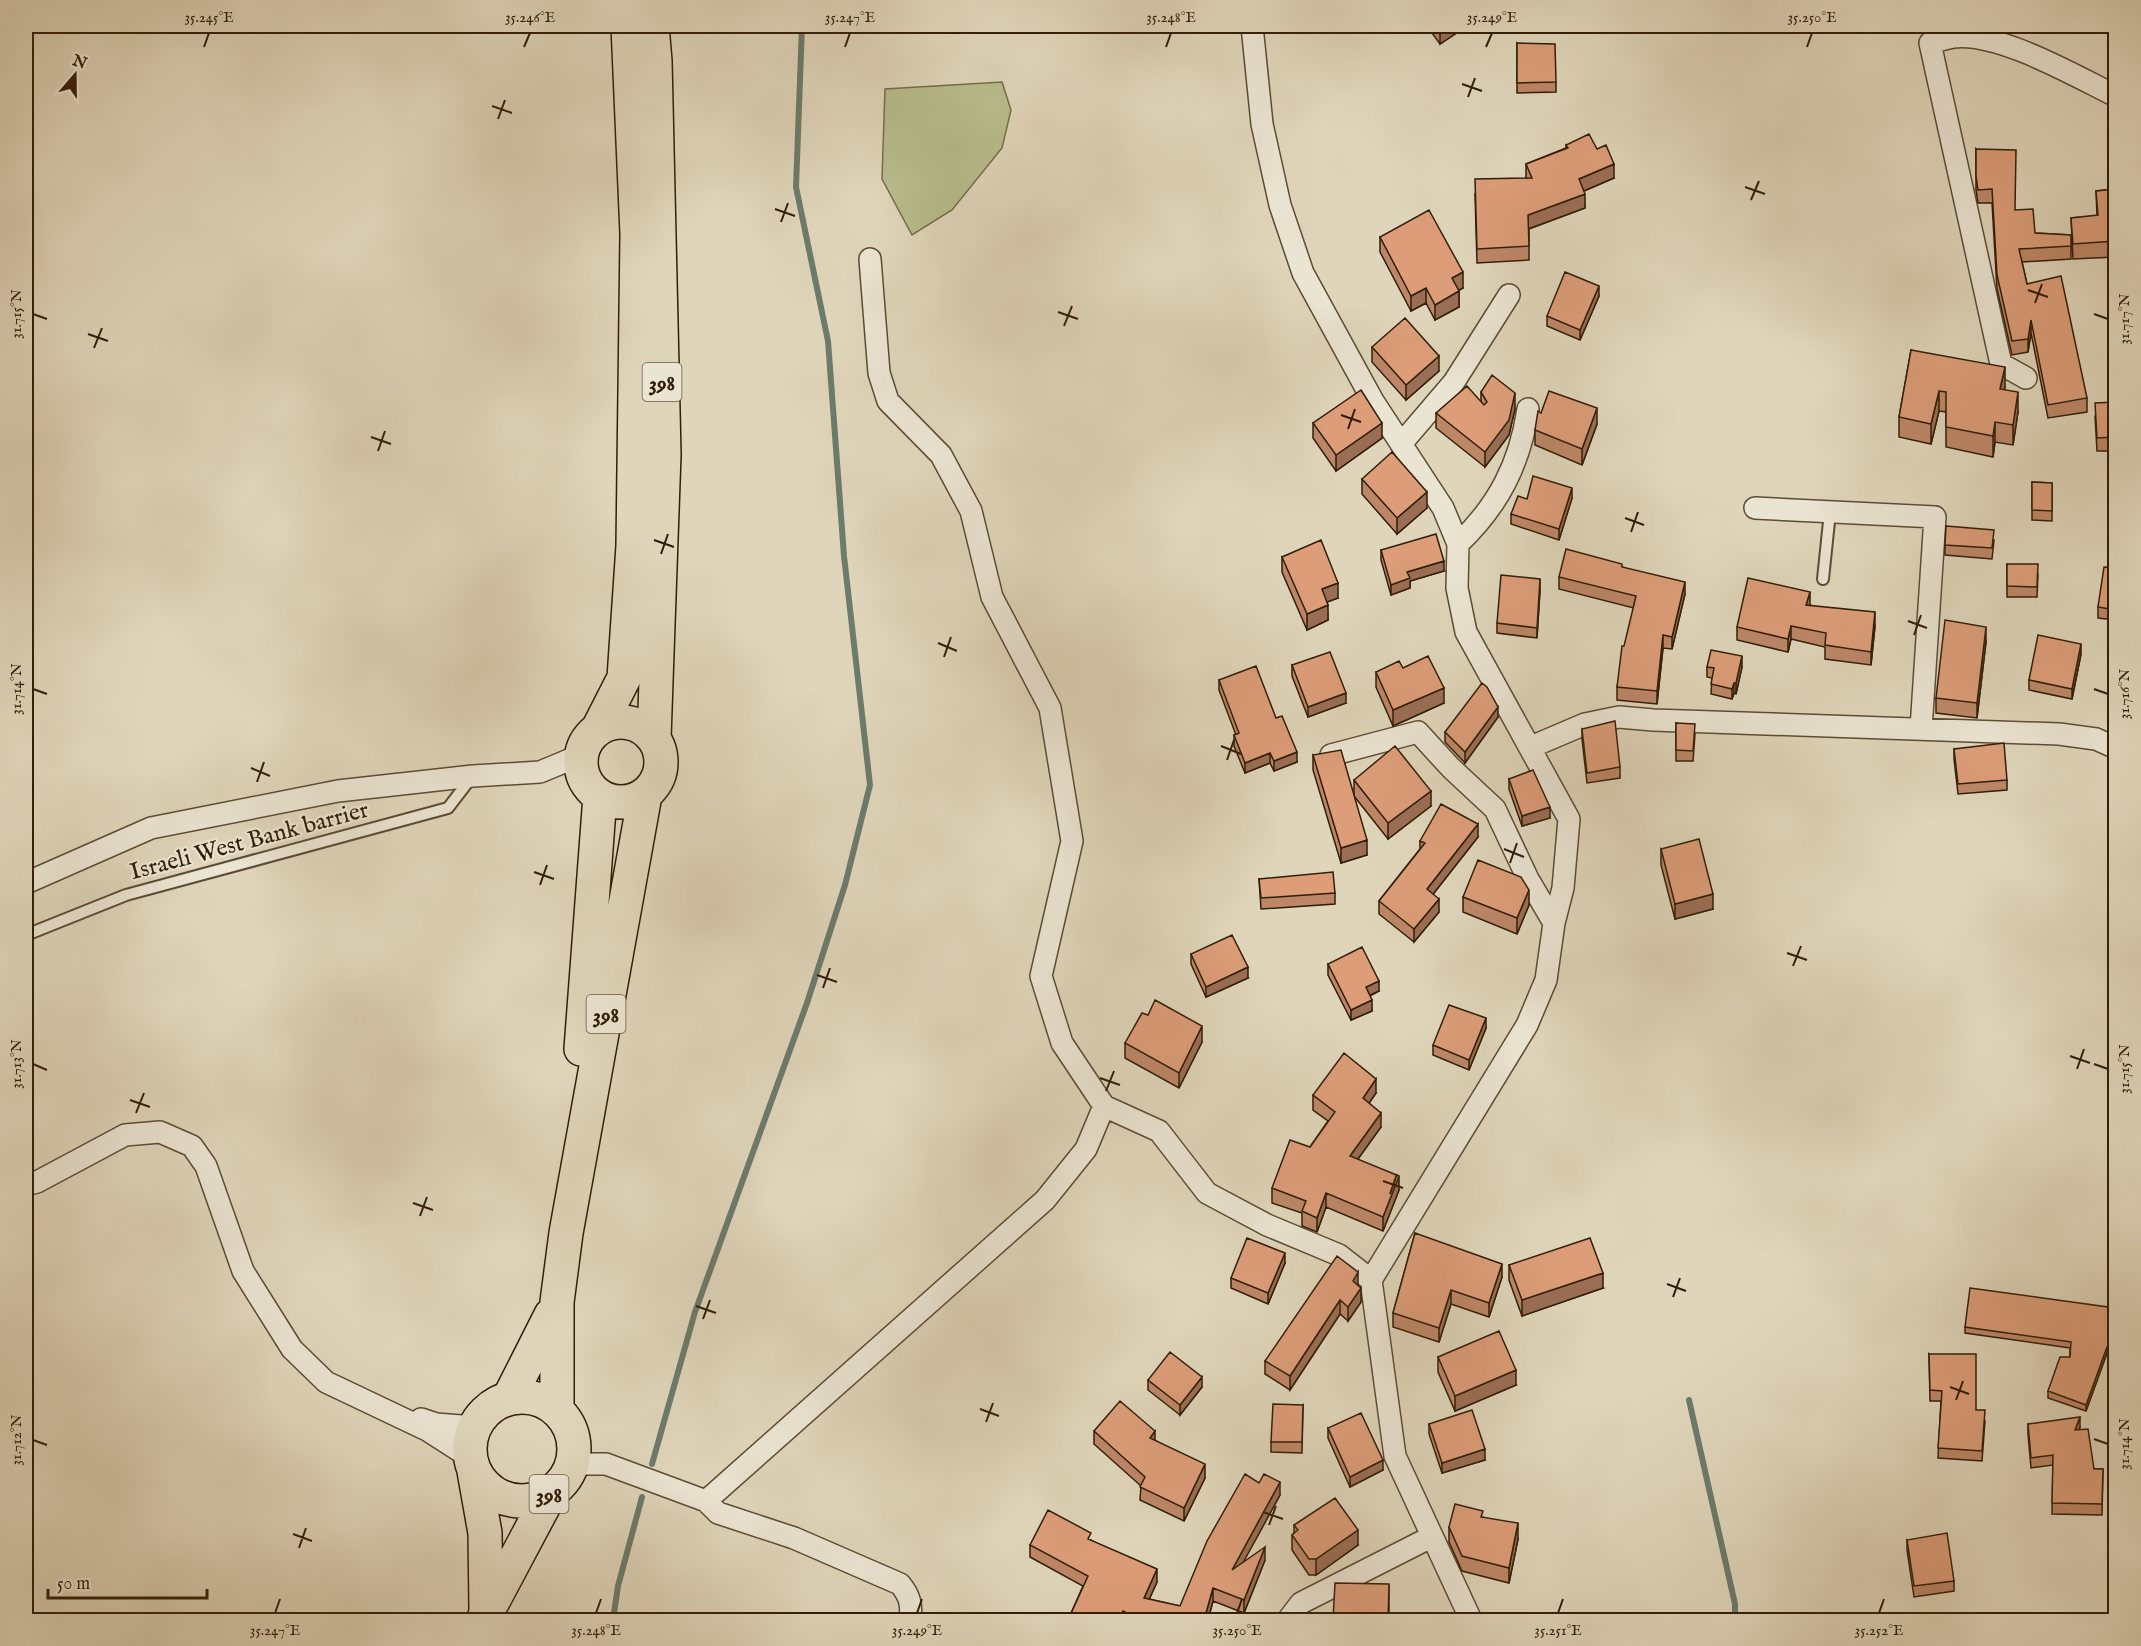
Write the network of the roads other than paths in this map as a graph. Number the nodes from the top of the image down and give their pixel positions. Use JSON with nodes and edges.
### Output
{"nodes":[{"id":1,"x":628,"y":26,"type":"edge"},
{"id":2,"x":652,"y":26,"type":"edge"},
{"id":3,"x":1252,"y":26,"type":"edge"},
{"id":4,"x":2115,"y":96,"type":"edge"},
{"id":5,"x":870,"y":259,"type":"dead end"},
{"id":6,"x":1509,"y":295,"type":"dead end"},
{"id":7,"x":2026,"y":378,"type":"dead end"},
{"id":8,"x":1528,"y":409,"type":"dead end"},
{"id":9,"x":1401,"y":444,"type":"junction"},
{"id":10,"x":649,"y":453,"type":"junction"},
{"id":11,"x":1755,"y":508,"type":"dead end"},
{"id":12,"x":1830,"y":512,"type":"junction"},
{"id":13,"x":1458,"y":544,"type":"junction"},
{"id":14,"x":1823,"y":579,"type":"dead end"},
{"id":15,"x":1921,"y":729,"type":"junction"},
{"id":16,"x":654,"y":738,"type":"junction"},
{"id":17,"x":589,"y":742,"type":"junction"},
{"id":18,"x":1531,"y":747,"type":"junction"},
{"id":19,"x":2115,"y":748,"type":"edge"},
{"id":20,"x":1331,"y":755,"type":"edge"},
{"id":21,"x":473,"y":776,"type":"junction"},
{"id":22,"x":645,"y":795,"type":"junction"},
{"id":23,"x":600,"y":796,"type":"junction"},
{"id":24,"x":26,"y":883,"type":"edge"},
{"id":25,"x":1554,"y":923,"type":"junction"},
{"id":26,"x":26,"y":935,"type":"edge"},
{"id":27,"x":1104,"y":1106,"type":"junction"},
{"id":28,"x":26,"y":1185,"type":"edge"},
{"id":29,"x":566,"y":1233,"type":"junction"},
{"id":30,"x":1371,"y":1280,"type":"junction"},
{"id":31,"x":557,"y":1302,"type":"junction"},
{"id":32,"x":292,"y":1349,"type":"junction"},
{"id":33,"x":509,"y":1398,"type":"junction"},
{"id":34,"x":557,"y":1410,"type":"junction"},
{"id":35,"x":472,"y":1452,"type":"junction"},
{"id":36,"x":572,"y":1464,"type":"junction"},
{"id":37,"x":550,"y":1494,"type":"junction"},
{"id":38,"x":706,"y":1501,"type":"junction"},
{"id":39,"x":1431,"y":1537,"type":"junction"},
{"id":40,"x":485,"y":1616,"type":"edge"},
{"id":41,"x":910,"y":1620,"type":"edge"},
{"id":42,"x":1288,"y":1620,"type":"edge"},
{"id":43,"x":1471,"y":1620,"type":"edge"}],
"edges":[{"from":1,"to":10,"type":"main road","number":"398"},
{"from":2,"to":10,"type":"main road","number":"398"},
{"from":3,"to":9,"type":"street"},
{"from":4,"to":7,"type":"street"},
{"from":5,"to":27,"type":"street"},
{"from":6,"to":9,"type":"street"},
{"from":8,"to":13,"type":"street"},
{"from":9,"to":13,"type":"street"},
{"from":10,"to":16,"type":"main road","number":"398"},
{"from":10,"to":17,"type":"main road","number":"398"},
{"from":11,"to":12,"type":"street"},
{"from":12,"to":14,"type":"lane"},
{"from":12,"to":15,"type":"street"},
{"from":13,"to":18,"type":"street"},
{"from":15,"to":18,"type":"street"},
{"from":15,"to":19,"type":"street"},
{"from":16,"to":17,"type":"main road"},
{"from":16,"to":22,"type":"main road","number":"398"},
{"from":17,"to":21,"type":"street"},
{"from":17,"to":23,"type":"main road"},
{"from":18,"to":25,"type":"street"},
{"from":20,"to":25,"type":"street"},
{"from":21,"to":24,"type":"street"},
{"from":21,"to":26,"type":"lane","name":"Israeli West Bank barrier"},
{"from":22,"to":23,"type":"main road"},
{"from":22,"to":29,"type":"main road","number":"398"},
{"from":23,"to":29,"type":"main road","number":"398"},
{"from":25,"to":30,"type":"street"},
{"from":27,"to":30,"type":"street"},
{"from":27,"to":38,"type":"street"},
{"from":28,"to":32,"type":"street"},
{"from":29,"to":31,"type":"main road","number":"398"},
{"from":30,"to":39,"type":"street"},
{"from":31,"to":33,"type":"main road","number":"398"},
{"from":31,"to":34,"type":"main road","number":"398"},
{"from":32,"to":35,"type":"street"},
{"from":32,"to":35,"type":"street"},
{"from":33,"to":34,"type":"main road"},
{"from":33,"to":35,"type":"main road","number":"398"},
{"from":34,"to":36,"type":"main road","number":"398"},
{"from":35,"to":37,"type":"main road","number":"398"},
{"from":35,"to":40,"type":"main road","number":"398"},
{"from":36,"to":37,"type":"main road","number":"398"},
{"from":36,"to":38,"type":"street"},
{"from":37,"to":40,"type":"main road","number":"398"},
{"from":38,"to":41,"type":"street"},
{"from":39,"to":42,"type":"street"},
{"from":39,"to":43,"type":"street"}]}
